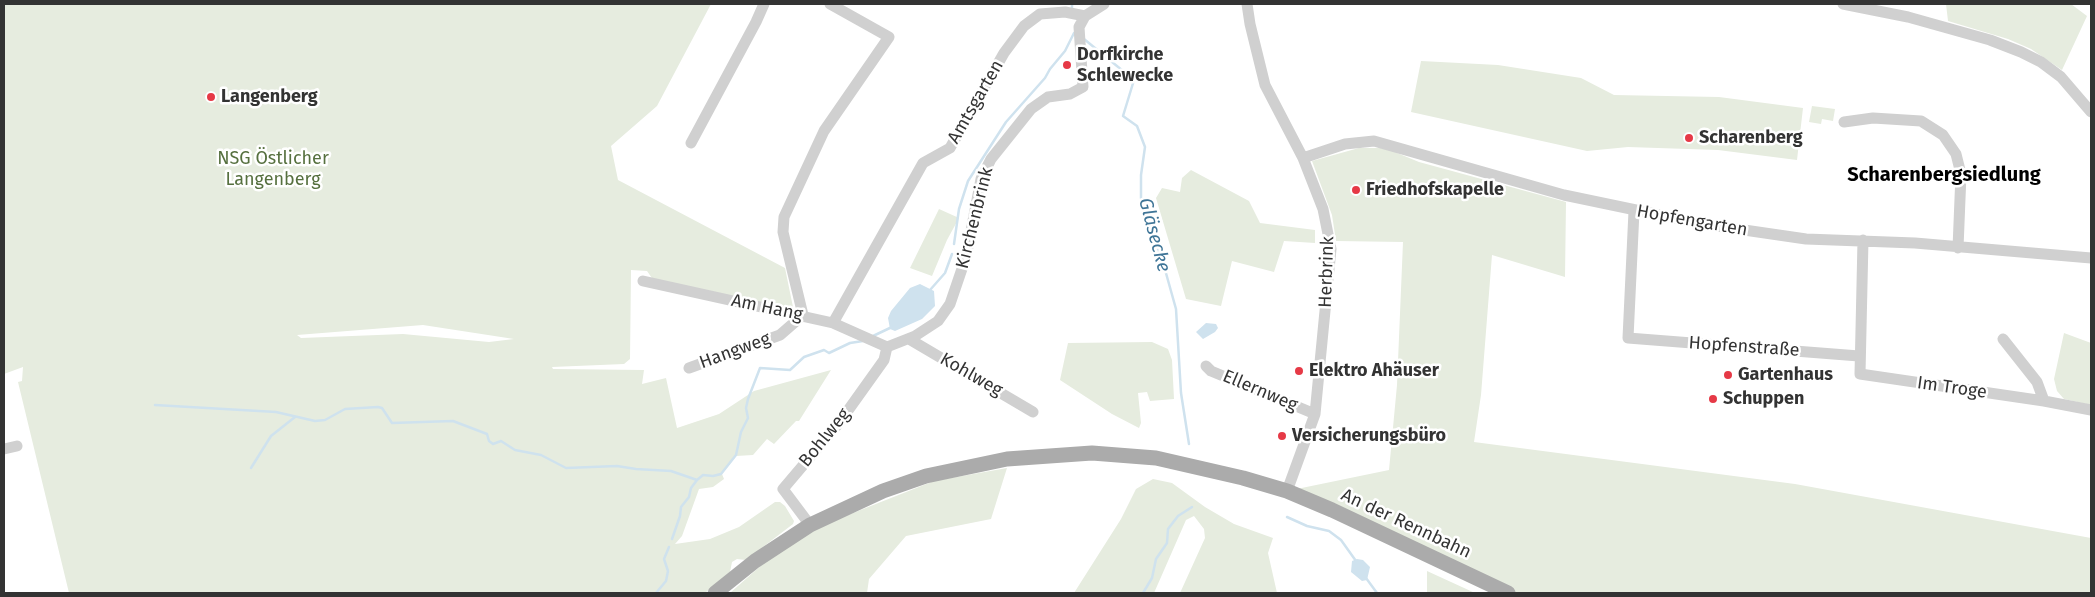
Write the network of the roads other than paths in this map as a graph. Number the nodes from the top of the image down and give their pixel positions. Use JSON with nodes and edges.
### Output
{"nodes":[{"id":1,"x":764,"y":4,"type":"edge"},
{"id":2,"x":830,"y":4,"type":"edge"},
{"id":3,"x":1104,"y":4,"type":"edge"},
{"id":4,"x":1247,"y":4,"type":"edge"},
{"id":5,"x":1843,"y":4,"type":"edge"},
{"id":6,"x":1076,"y":14,"type":"junction"},
{"id":7,"x":2091,"y":112,"type":"edge"},
{"id":8,"x":1844,"y":122,"type":"dead end"},
{"id":9,"x":691,"y":143,"type":"dead end"},
{"id":10,"x":1303,"y":158,"type":"junction"},
{"id":11,"x":1634,"y":211,"type":"junction"},
{"id":12,"x":1863,"y":240,"type":"junction"},
{"id":13,"x":1958,"y":248,"type":"junction"},
{"id":14,"x":2091,"y":258,"type":"edge"},
{"id":15,"x":643,"y":281,"type":"dead end"},
{"id":16,"x":803,"y":315,"type":"junction"},
{"id":17,"x":833,"y":323,"type":"junction"},
{"id":18,"x":909,"y":339,"type":"junction"},
{"id":19,"x":2003,"y":339,"type":"dead end"},
{"id":20,"x":882,"y":345,"type":"junction"},
{"id":21,"x":1859,"y":356,"type":"junction"},
{"id":22,"x":1206,"y":366,"type":"dead end"},
{"id":23,"x":689,"y":368,"type":"dead end"},
{"id":24,"x":2044,"y":401,"type":"junction"},
{"id":25,"x":2091,"y":410,"type":"edge"},
{"id":26,"x":1033,"y":412,"type":"dead end"},
{"id":27,"x":1315,"y":414,"type":"junction"},
{"id":28,"x":17,"y":446,"type":"dead end"},
{"id":29,"x":4,"y":449,"type":"edge"},
{"id":30,"x":1287,"y":491,"type":"junction"},
{"id":31,"x":810,"y":525,"type":"junction"},
{"id":32,"x":715,"y":593,"type":"edge"},
{"id":33,"x":1508,"y":593,"type":"edge"}],
"edges":[{"from":1,"to":9,"type":"street"},
{"from":2,"to":16,"type":"street"},
{"from":3,"to":6,"type":"street","name":"Kirchenbrink"},
{"from":4,"to":10,"type":"street","name":"Herbrink"},
{"from":5,"to":7,"type":"street"},
{"from":6,"to":17,"type":"street","name":"Amtsgarten"},
{"from":6,"to":18,"type":"street","name":"Kirchenbrink"},
{"from":8,"to":13,"type":"street"},
{"from":10,"to":11,"type":"street","name":"Hopfengarten"},
{"from":10,"to":27,"type":"street","name":"Herbrink"},
{"from":11,"to":12,"type":"street","name":"Hopfengarten"},
{"from":11,"to":21,"type":"street","name":"Hopfenstraße"},
{"from":12,"to":13,"type":"street","name":"Hopfengarten"},
{"from":12,"to":21,"type":"street"},
{"from":13,"to":14,"type":"street","name":"Hopfengarten"},
{"from":15,"to":16,"type":"street","name":"Am Hang"},
{"from":16,"to":17,"type":"street","name":"Am Hang"},
{"from":16,"to":23,"type":"street","name":"Hangweg"},
{"from":17,"to":20,"type":"street","name":"Am Hang"},
{"from":18,"to":20,"type":"street","name":"Kirchenbrink"},
{"from":18,"to":26,"type":"street","name":"Kohlweg"},
{"from":19,"to":24,"type":"street"},
{"from":20,"to":31,"type":"street","name":"Bohlweg"},
{"from":21,"to":24,"type":"street","name":"Im Troge"},
{"from":22,"to":27,"type":"street","name":"Ellernweg"},
{"from":24,"to":25,"type":"street","name":"Im Troge"},
{"from":27,"to":30,"type":"street","name":"Herbrink"},
{"from":28,"to":29,"type":"street"},
{"from":30,"to":31,"type":"main road","name":"An der Rennbahn"},
{"from":30,"to":33,"type":"main road","name":"An der Rennbahn"},
{"from":31,"to":32,"type":"main road","name":"An der Rennbahn"}]}
